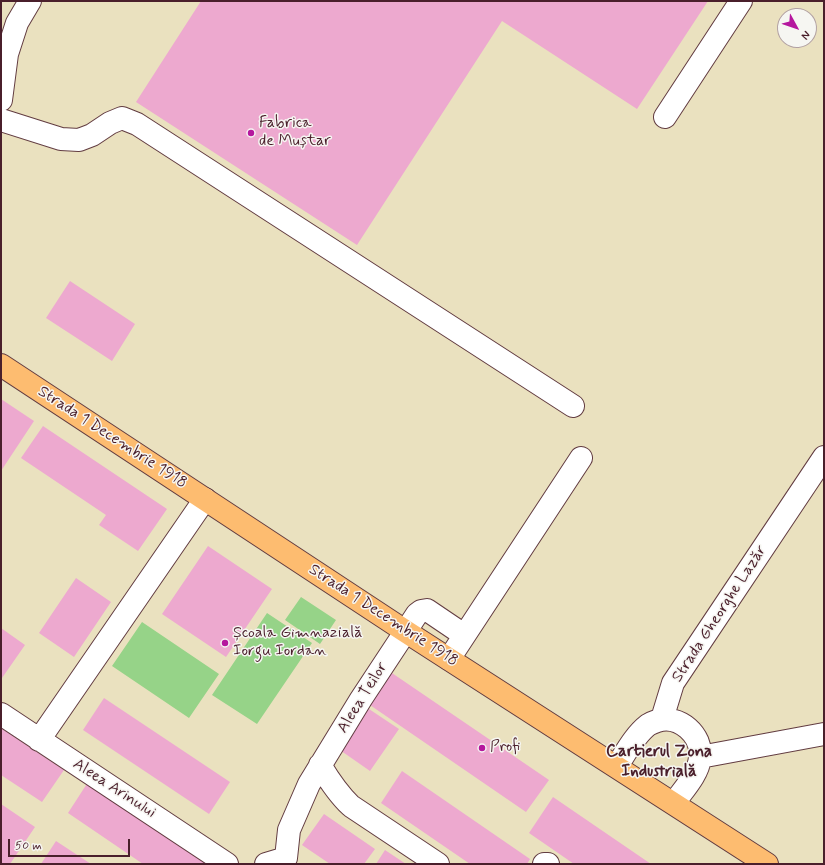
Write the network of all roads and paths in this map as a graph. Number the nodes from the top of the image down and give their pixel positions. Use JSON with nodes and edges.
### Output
{"nodes":[{"id":1,"x":30,"y":1,"type":"edge"},
{"id":2,"x":742,"y":1,"type":"edge"},
{"id":3,"x":1,"y":100,"type":"edge"},
{"id":4,"x":665,"y":117,"type":"dead end"},
{"id":5,"x":1,"y":120,"type":"edge"},
{"id":6,"x":1,"y":366,"type":"edge"},
{"id":7,"x":573,"y":406,"type":"dead end"},
{"id":8,"x":824,"y":457,"type":"edge"},
{"id":9,"x":580,"y":458,"type":"dead end"},
{"id":10,"x":205,"y":499,"type":"junction"},
{"id":11,"x":405,"y":631,"type":"junction"},
{"id":12,"x":464,"y":635,"type":"junction"},
{"id":13,"x":449,"y":659,"type":"junction"},
{"id":14,"x":1,"y":714,"type":"edge"},
{"id":15,"x":662,"y":720,"type":"junction"},
{"id":16,"x":824,"y":734,"type":"edge"},
{"id":17,"x":39,"y":740,"type":"junction"},
{"id":18,"x":700,"y":757,"type":"junction"},
{"id":19,"x":320,"y":765,"type":"junction"},
{"id":20,"x":617,"y":766,"type":"junction"},
{"id":21,"x":674,"y":803,"type":"junction"},
{"id":22,"x":282,"y":862,"type":"edge"},
{"id":23,"x":227,"y":864,"type":"edge"},
{"id":24,"x":438,"y":864,"type":"edge"},
{"id":25,"x":544,"y":864,"type":"edge"},
{"id":26,"x":548,"y":864,"type":"edge"},
{"id":27,"x":768,"y":864,"type":"edge"}],
"edges":[{"from":1,"to":3,"type":"street"},
{"from":2,"to":4,"type":"street"},
{"from":5,"to":7,"type":"street"},
{"from":6,"to":10,"type":"main road","name":"Strada 1 Decembrie 1918"},
{"from":8,"to":15,"type":"street","name":"Strada Gheorghe Lazăr"},
{"from":9,"to":12,"type":"street"},
{"from":10,"to":11,"type":"main road","name":"Strada 1 Decembrie 1918"},
{"from":10,"to":17,"type":"street"},
{"from":11,"to":12,"type":"street","name":"Aleea Teilor"},
{"from":11,"to":13,"type":"main road","name":"Strada 1 Decembrie 1918"},
{"from":11,"to":19,"type":"street","name":"Aleea Teilor"},
{"from":12,"to":13,"type":"street"},
{"from":13,"to":20,"type":"main road","name":"Strada 1 Decembrie 1918"},
{"from":14,"to":17,"type":"street","name":"Aleea Arinului"},
{"from":15,"to":18,"type":"street"},
{"from":15,"to":20,"type":"street"},
{"from":16,"to":18,"type":"street"},
{"from":17,"to":23,"type":"street","name":"Aleea Arinului"},
{"from":18,"to":21,"type":"street"},
{"from":19,"to":22,"type":"street","name":"Aleea Teilor"},
{"from":19,"to":24,"type":"street"},
{"from":20,"to":21,"type":"main road","name":"Strada 1 Decembrie 1918"},
{"from":21,"to":27,"type":"main road","name":"Strada 1 Decembrie 1918"},
{"from":25,"to":26,"type":"street"}]}
